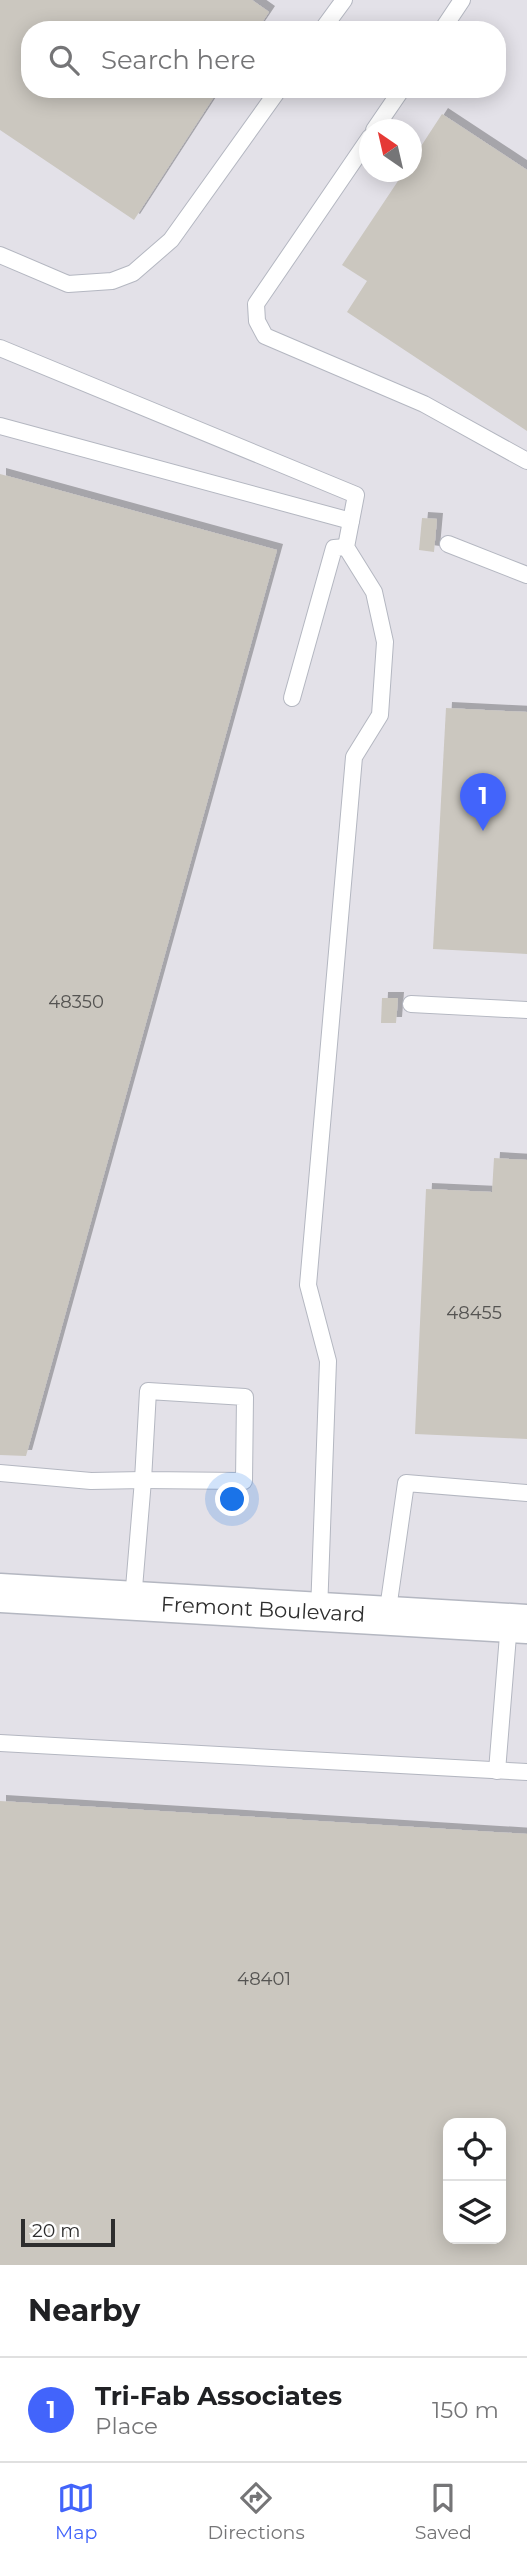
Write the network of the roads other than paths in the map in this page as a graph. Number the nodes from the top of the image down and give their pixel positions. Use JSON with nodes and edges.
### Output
{"nodes":[{"id":1,"x":344,"y":0,"type":"edge"},
{"id":2,"x":462,"y":0,"type":"edge"},
{"id":3,"x":329,"y":21,"type":"edge"},
{"id":4,"x":448,"y":21,"type":"edge"},
{"id":5,"x":273,"y":98,"type":"edge"},
{"id":6,"x":396,"y":98,"type":"edge"},
{"id":7,"x":382,"y":119,"type":"edge"},
{"id":8,"x":359,"y":152,"type":"edge"},
{"id":9,"x":0,"y":255,"type":"edge"},
{"id":10,"x":0,"y":348,"type":"edge"},
{"id":11,"x":0,"y":426,"type":"edge"},
{"id":12,"x":527,"y":461,"type":"edge"},
{"id":13,"x":351,"y":521,"type":"junction"},
{"id":14,"x":448,"y":544,"type":"dead end"},
{"id":15,"x":346,"y":547,"type":"junction"},
{"id":16,"x":527,"y":575,"type":"edge"},
{"id":17,"x":292,"y":698,"type":"dead end"},
{"id":18,"x":411,"y":1004,"type":"dead end"},
{"id":19,"x":527,"y":1010,"type":"edge"},
{"id":20,"x":0,"y":1473,"type":"edge"},
{"id":21,"x":143,"y":1480,"type":"junction"},
{"id":22,"x":527,"y":1493,"type":"edge"},
{"id":23,"x":0,"y":1593,"type":"edge"},
{"id":24,"x":133,"y":1601,"type":"junction"},
{"id":25,"x":319,"y":1612,"type":"junction"},
{"id":26,"x":387,"y":1616,"type":"junction"},
{"id":27,"x":518,"y":1624,"type":"edge"},
{"id":28,"x":0,"y":1743,"type":"edge"},
{"id":29,"x":497,"y":1771,"type":"junction"},
{"id":30,"x":527,"y":1772,"type":"edge"}],
"edges":[{"from":1,"to":3,"type":"lane"},
{"from":2,"to":4,"type":"lane"},
{"from":5,"to":9,"type":"lane"},
{"from":6,"to":7,"type":"lane"},
{"from":8,"to":12,"type":"lane"},
{"from":10,"to":13,"type":"lane"},
{"from":11,"to":13,"type":"lane"},
{"from":13,"to":15,"type":"lane"},
{"from":14,"to":16,"type":"lane"},
{"from":15,"to":17,"type":"lane"},
{"from":15,"to":25,"type":"lane"},
{"from":18,"to":19,"type":"lane"},
{"from":20,"to":21,"type":"lane"},
{"from":21,"to":21,"type":"lane"},
{"from":21,"to":24,"type":"lane"},
{"from":22,"to":26,"type":"lane"},
{"from":23,"to":24,"type":"main road","name":"Fremont Boulevard"},
{"from":24,"to":25,"type":"main road","name":"Fremont Boulevard"},
{"from":25,"to":26,"type":"main road","name":"Fremont Boulevard"},
{"from":26,"to":27,"type":"main road","name":"Fremont Boulevard"},
{"from":27,"to":29,"type":"lane"},
{"from":28,"to":29,"type":"lane"},
{"from":29,"to":30,"type":"lane"}]}
